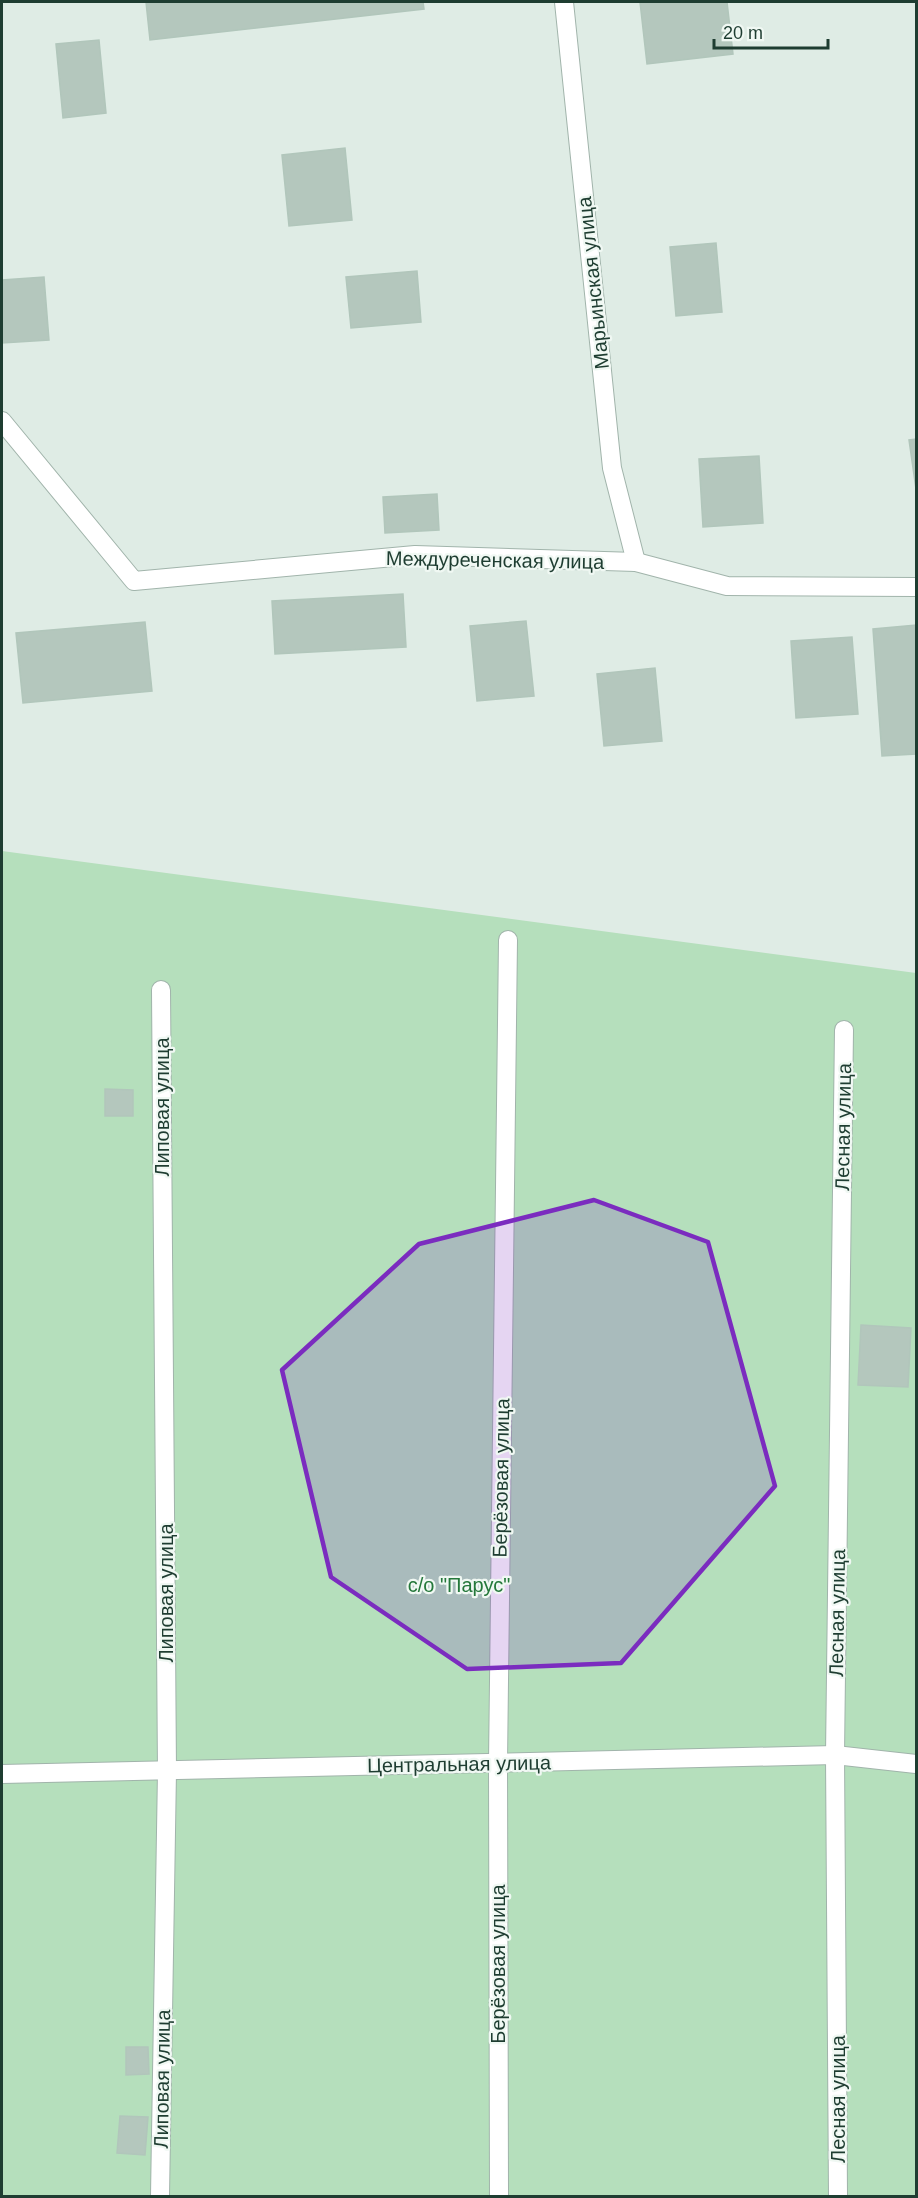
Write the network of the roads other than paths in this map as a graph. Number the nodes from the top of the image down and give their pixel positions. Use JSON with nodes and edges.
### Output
{"nodes":[{"id":1,"x":564,"y":2,"type":"edge"},
{"id":2,"x":2,"y":422,"type":"edge"},
{"id":3,"x":636,"y":562,"type":"junction"},
{"id":4,"x":916,"y":587,"type":"edge"},
{"id":5,"x":508,"y":940,"type":"dead end"},
{"id":6,"x":161,"y":990,"type":"dead end"},
{"id":7,"x":844,"y":1030,"type":"dead end"},
{"id":8,"x":835,"y":1755,"type":"junction"},
{"id":9,"x":498,"y":1763,"type":"junction"},
{"id":10,"x":916,"y":1764,"type":"edge"},
{"id":11,"x":167,"y":1771,"type":"junction"},
{"id":12,"x":2,"y":1774,"type":"edge"},
{"id":13,"x":160,"y":2196,"type":"edge"},
{"id":14,"x":499,"y":2196,"type":"edge"},
{"id":15,"x":838,"y":2196,"type":"edge"}],
"edges":[{"from":1,"to":3,"type":"street","name":"Марьинская улица"},
{"from":2,"to":3,"type":"street","name":"Междуреченская улица"},
{"from":3,"to":4,"type":"street","name":"Междуреченская улица"},
{"from":5,"to":9,"type":"street","name":"Берёзовая улица"},
{"from":6,"to":11,"type":"street","name":"Липовая улица"},
{"from":7,"to":8,"type":"street","name":"Лесная улица"},
{"from":8,"to":9,"type":"street","name":"Центральная улица"},
{"from":8,"to":10,"type":"street","name":"Центральная улица"},
{"from":8,"to":15,"type":"street","name":"Лесная улица"},
{"from":9,"to":11,"type":"street","name":"Центральная улица"},
{"from":9,"to":14,"type":"street","name":"Берёзовая улица"},
{"from":11,"to":12,"type":"street","name":"Центральная улица"},
{"from":11,"to":13,"type":"street","name":"Липовая улица"}]}
